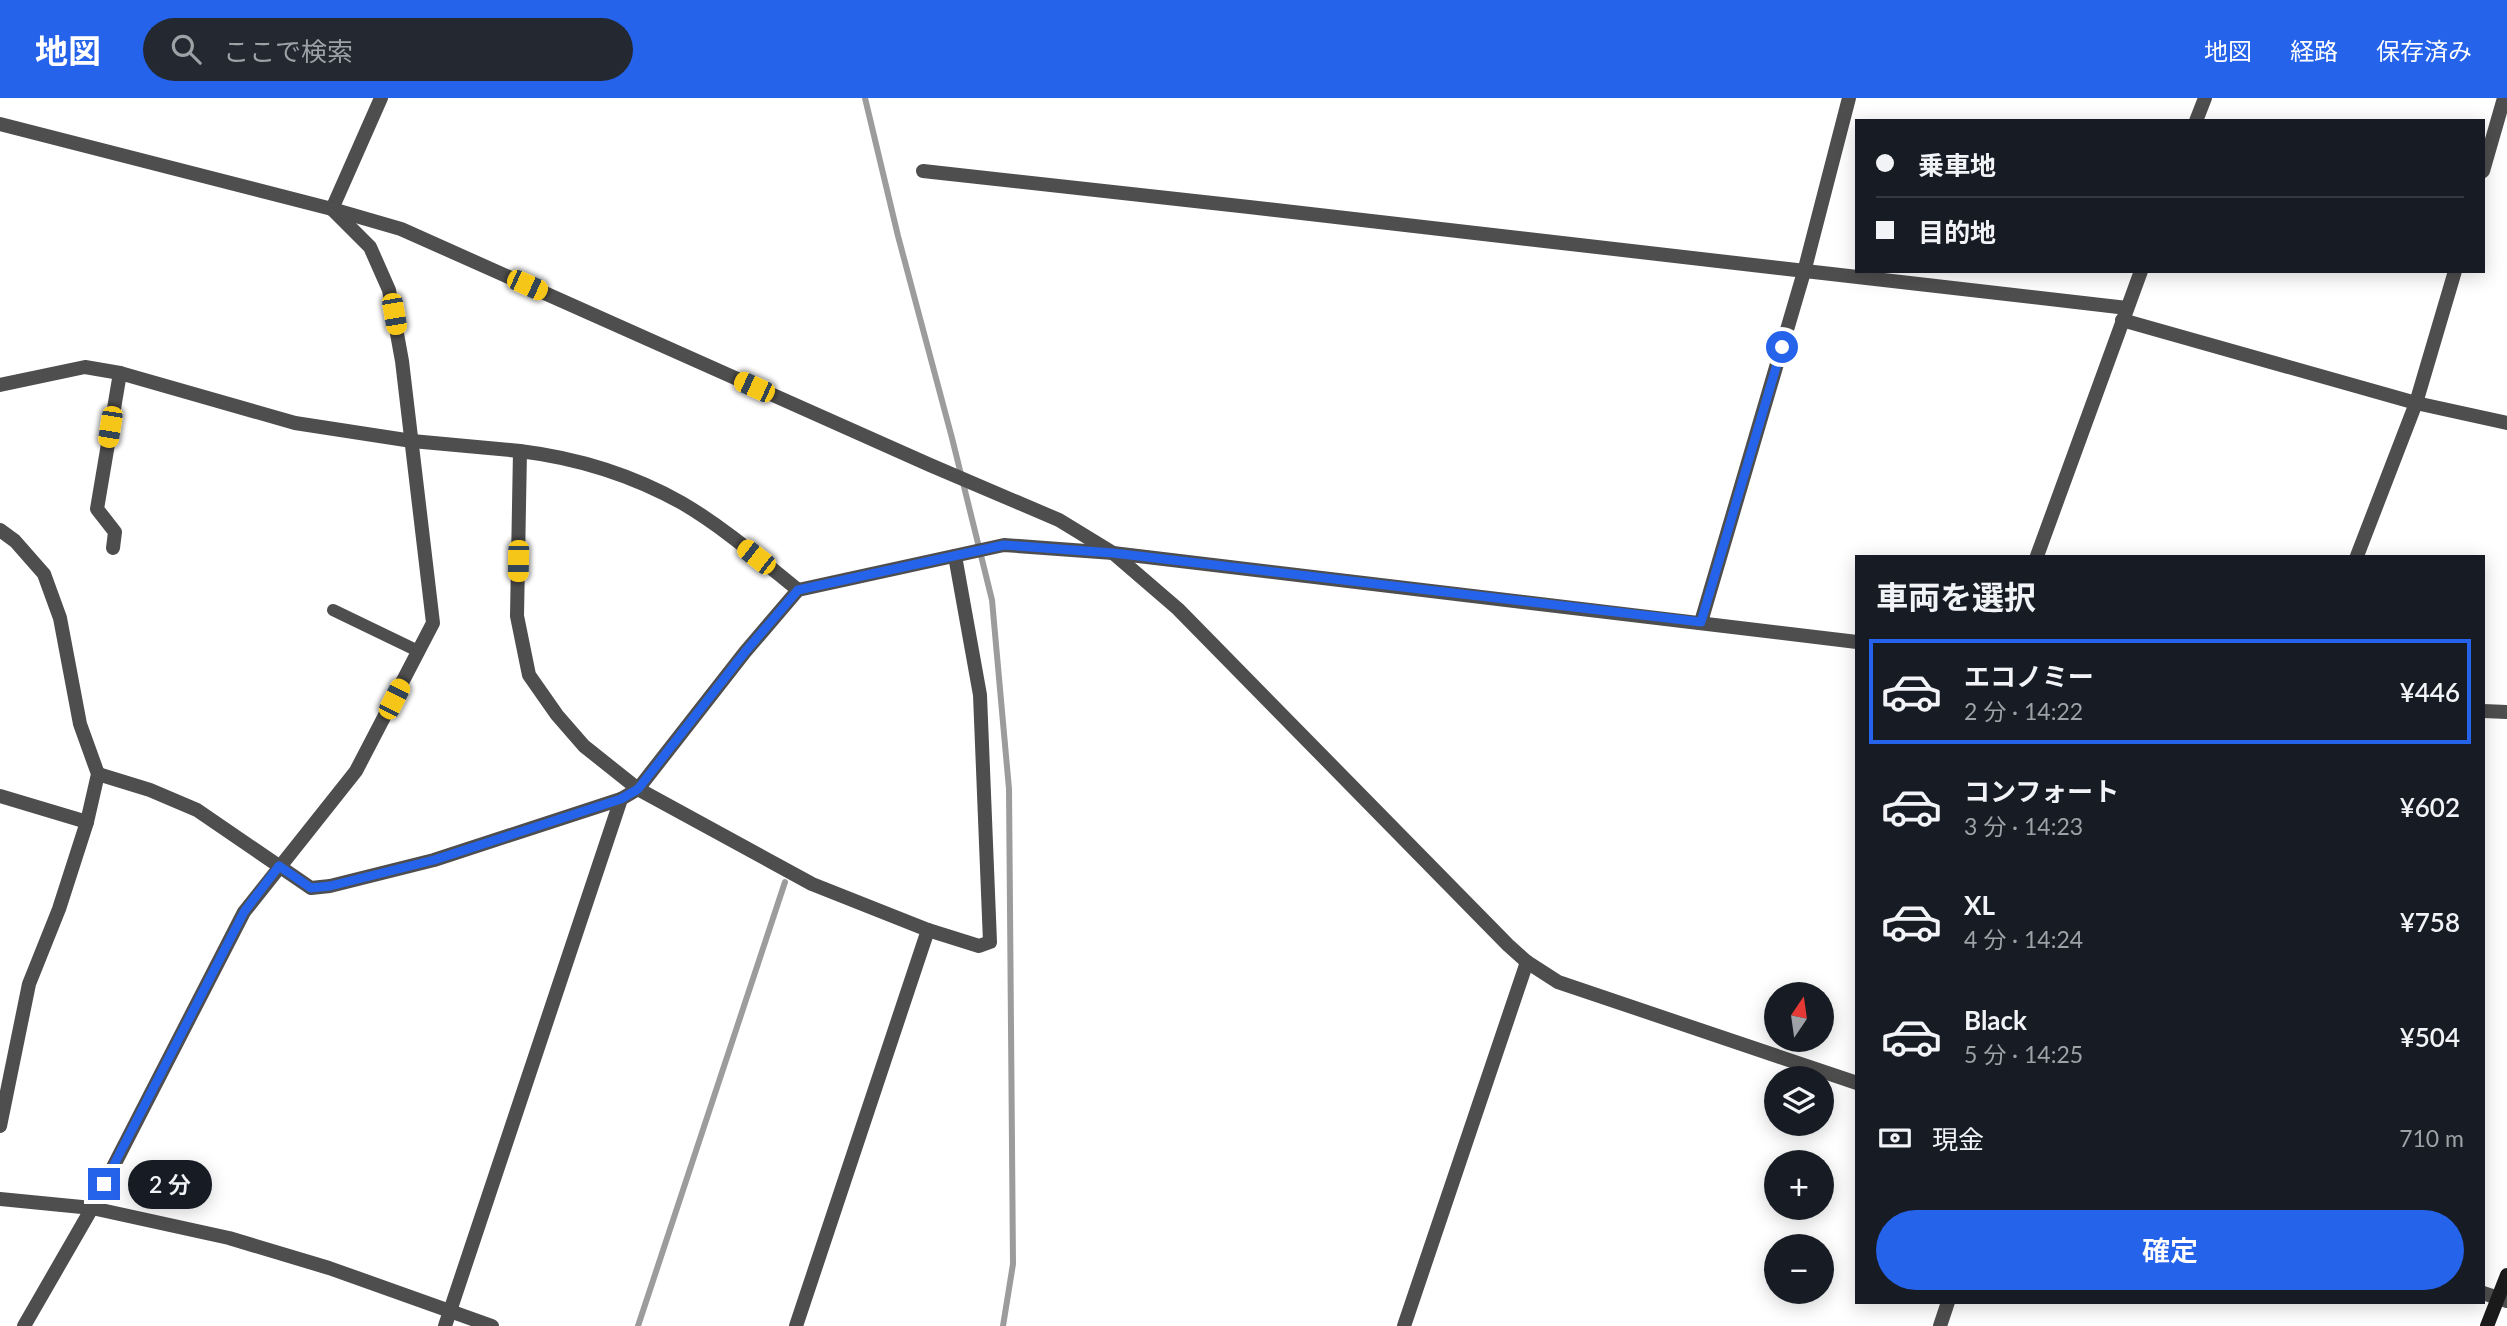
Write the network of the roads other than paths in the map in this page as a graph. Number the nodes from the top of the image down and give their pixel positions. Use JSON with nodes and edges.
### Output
{"nodes":[{"id":1,"x":381,"y":98,"type":"edge"},
{"id":2,"x":1849,"y":98,"type":"edge"},
{"id":3,"x":2205,"y":98,"type":"edge"},
{"id":4,"x":2504,"y":98,"type":"edge"},
{"id":5,"x":2197,"y":119,"type":"edge"},
{"id":6,"x":0,"y":124,"type":"edge"},
{"id":7,"x":2485,"y":165,"type":"edge"},
{"id":8,"x":923,"y":172,"type":"dead end"},
{"id":9,"x":332,"y":209,"type":"junction"},
{"id":10,"x":1804,"y":272,"type":"junction"},
{"id":11,"x":2140,"y":273,"type":"edge"},
{"id":12,"x":2454,"y":273,"type":"edge"},
{"id":13,"x":2125,"y":314,"type":"junction"},
{"id":14,"x":120,"y":373,"type":"junction"},
{"id":15,"x":0,"y":385,"type":"edge"},
{"id":16,"x":2416,"y":403,"type":"junction"},
{"id":17,"x":2507,"y":423,"type":"edge"},
{"id":18,"x":412,"y":441,"type":"junction"},
{"id":19,"x":520,"y":451,"type":"junction"},
{"id":20,"x":0,"y":530,"type":"edge"},
{"id":21,"x":113,"y":548,"type":"dead end"},
{"id":22,"x":1113,"y":553,"type":"junction"},
{"id":23,"x":2037,"y":555,"type":"edge"},
{"id":24,"x":2357,"y":555,"type":"edge"},
{"id":25,"x":955,"y":556,"type":"junction"},
{"id":26,"x":798,"y":590,"type":"junction"},
{"id":27,"x":333,"y":610,"type":"dead end"},
{"id":28,"x":1701,"y":622,"type":"junction"},
{"id":29,"x":1855,"y":642,"type":"edge"},
{"id":30,"x":418,"y":651,"type":"junction"},
{"id":31,"x":2485,"y":711,"type":"edge"},
{"id":32,"x":2507,"y":712,"type":"edge"},
{"id":33,"x":98,"y":774,"type":"junction"},
{"id":34,"x":638,"y":789,"type":"junction"},
{"id":35,"x":0,"y":796,"type":"edge"},
{"id":36,"x":621,"y":799,"type":"junction"},
{"id":37,"x":87,"y":822,"type":"junction"},
{"id":38,"x":279,"y":866,"type":"junction"},
{"id":39,"x":928,"y":930,"type":"junction"},
{"id":40,"x":1527,"y":962,"type":"junction"},
{"id":41,"x":1855,"y":1082,"type":"edge"},
{"id":42,"x":0,"y":1126,"type":"edge"},
{"id":43,"x":0,"y":1199,"type":"edge"},
{"id":44,"x":92,"y":1208,"type":"junction"},
{"id":45,"x":2507,"y":1275,"type":"edge"},
{"id":46,"x":2485,"y":1294,"type":"edge"},
{"id":47,"x":2502,"y":1300,"type":"edge"},
{"id":48,"x":1947,"y":1304,"type":"edge"},
{"id":49,"x":447,"y":1319,"type":"edge"},
{"id":50,"x":24,"y":1326,"type":"edge"},
{"id":51,"x":492,"y":1326,"type":"edge"},
{"id":52,"x":796,"y":1326,"type":"edge"},
{"id":53,"x":1404,"y":1326,"type":"edge"},
{"id":54,"x":1940,"y":1326,"type":"edge"},
{"id":55,"x":2487,"y":1326,"type":"edge"}],
"edges":[{"from":1,"to":9,"type":"street"},
{"from":2,"to":10,"type":"street"},
{"from":3,"to":5,"type":"street"},
{"from":4,"to":7,"type":"street"},
{"from":6,"to":9,"type":"street"},
{"from":8,"to":10,"type":"street"},
{"from":9,"to":18,"type":"street"},
{"from":9,"to":22,"type":"street"},
{"from":10,"to":13,"type":"street"},
{"from":10,"to":28,"type":"street"},
{"from":11,"to":13,"type":"street"},
{"from":12,"to":16,"type":"street"},
{"from":13,"to":16,"type":"street"},
{"from":13,"to":23,"type":"street"},
{"from":14,"to":15,"type":"street"},
{"from":14,"to":18,"type":"street"},
{"from":14,"to":21,"type":"street"},
{"from":16,"to":17,"type":"street"},
{"from":16,"to":24,"type":"street"},
{"from":18,"to":19,"type":"street"},
{"from":18,"to":30,"type":"street"},
{"from":19,"to":26,"type":"street"},
{"from":19,"to":34,"type":"street"},
{"from":20,"to":33,"type":"street"},
{"from":22,"to":25,"type":"street"},
{"from":22,"to":28,"type":"street"},
{"from":22,"to":40,"type":"street"},
{"from":25,"to":26,"type":"street"},
{"from":25,"to":39,"type":"street"},
{"from":26,"to":34,"type":"street"},
{"from":27,"to":30,"type":"lane"},
{"from":28,"to":29,"type":"street"},
{"from":30,"to":38,"type":"street"},
{"from":31,"to":32,"type":"street"},
{"from":33,"to":37,"type":"street"},
{"from":33,"to":38,"type":"street"},
{"from":34,"to":36,"type":"street"},
{"from":34,"to":39,"type":"street"},
{"from":35,"to":37,"type":"street"},
{"from":36,"to":38,"type":"street"},
{"from":36,"to":49,"type":"street"},
{"from":37,"to":42,"type":"street"},
{"from":38,"to":44,"type":"street"},
{"from":39,"to":52,"type":"street"},
{"from":40,"to":41,"type":"street"},
{"from":40,"to":53,"type":"street"},
{"from":43,"to":44,"type":"street"},
{"from":44,"to":49,"type":"street"},
{"from":44,"to":50,"type":"street"},
{"from":45,"to":47,"type":"main road"},
{"from":46,"to":47,"type":"street"},
{"from":47,"to":55,"type":"main road"},
{"from":48,"to":54,"type":"street"},
{"from":49,"to":51,"type":"street"}]}
